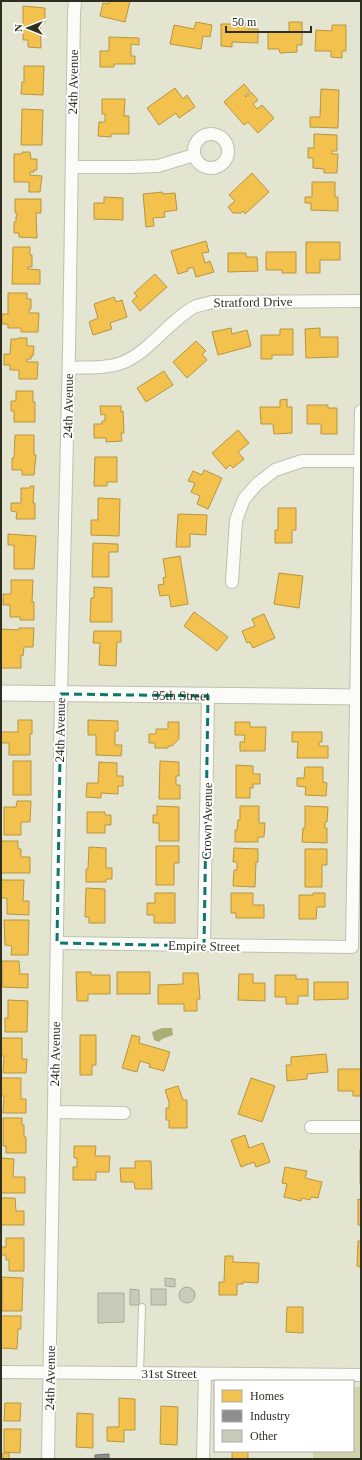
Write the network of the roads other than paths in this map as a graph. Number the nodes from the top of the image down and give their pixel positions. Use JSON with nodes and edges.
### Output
{"nodes":[{"id":1,"x":76,"y":1,"type":"edge"},
{"id":2,"x":194,"y":155,"type":"dead end"},
{"id":3,"x":72,"y":167,"type":"junction"},
{"id":4,"x":361,"y":301,"type":"edge"},
{"id":5,"x":69,"y":368,"type":"junction"},
{"id":6,"x":361,"y":411,"type":"edge"},
{"id":7,"x":361,"y":462,"type":"edge"},
{"id":8,"x":232,"y":582,"type":"dead end"},
{"id":9,"x":1,"y":693,"type":"edge"},
{"id":10,"x":61,"y":694,"type":"junction"},
{"id":11,"x":208,"y":696,"type":"junction"},
{"id":12,"x":358,"y":697,"type":"edge"},
{"id":13,"x":57,"y":944,"type":"junction"},
{"id":14,"x":204,"y":946,"type":"junction"},
{"id":15,"x":54,"y":1112,"type":"junction"},
{"id":16,"x":124,"y":1113,"type":"dead end"},
{"id":17,"x":311,"y":1127,"type":"dead end"},
{"id":18,"x":361,"y":1127,"type":"edge"},
{"id":19,"x":142,"y":1307,"type":"dead end"},
{"id":20,"x":1,"y":1372,"type":"edge"},
{"id":21,"x":50,"y":1372,"type":"junction"},
{"id":22,"x":140,"y":1373,"type":"junction"},
{"id":23,"x":205,"y":1374,"type":"junction"},
{"id":24,"x":361,"y":1375,"type":"edge"},
{"id":25,"x":48,"y":1459,"type":"edge"},
{"id":26,"x":203,"y":1459,"type":"edge"}],
"edges":[{"from":1,"to":3,"type":"street","name":"24th Avenue"},
{"from":2,"to":3,"type":"street"},
{"from":3,"to":5,"type":"street","name":"24th Avenue"},
{"from":4,"to":5,"type":"street","name":"Stratford Drive"},
{"from":5,"to":10,"type":"street","name":"24th Avenue"},
{"from":6,"to":7,"type":"street"},
{"from":7,"to":8,"type":"street"},
{"from":7,"to":12,"type":"street"},
{"from":9,"to":10,"type":"street","name":"35th Street"},
{"from":10,"to":11,"type":"street","name":"35th Street"},
{"from":10,"to":13,"type":"street","name":"24th Avenue"},
{"from":11,"to":12,"type":"street","name":"35th Street"},
{"from":11,"to":14,"type":"street","name":"Crown Avenue"},
{"from":12,"to":14,"type":"street","name":"Empire Street"},
{"from":13,"to":14,"type":"street","name":"Empire Street"},
{"from":13,"to":15,"type":"street","name":"24th Avenue"},
{"from":15,"to":16,"type":"street"},
{"from":15,"to":21,"type":"street","name":"24th Avenue"},
{"from":17,"to":18,"type":"street"},
{"from":19,"to":22,"type":"lane"},
{"from":20,"to":21,"type":"street","name":"31st Street"},
{"from":21,"to":22,"type":"street","name":"31st Street"},
{"from":21,"to":25,"type":"street","name":"24th Avenue"},
{"from":22,"to":23,"type":"street","name":"31st Street"},
{"from":23,"to":24,"type":"street","name":"31st Street"},
{"from":23,"to":26,"type":"street"}]}
